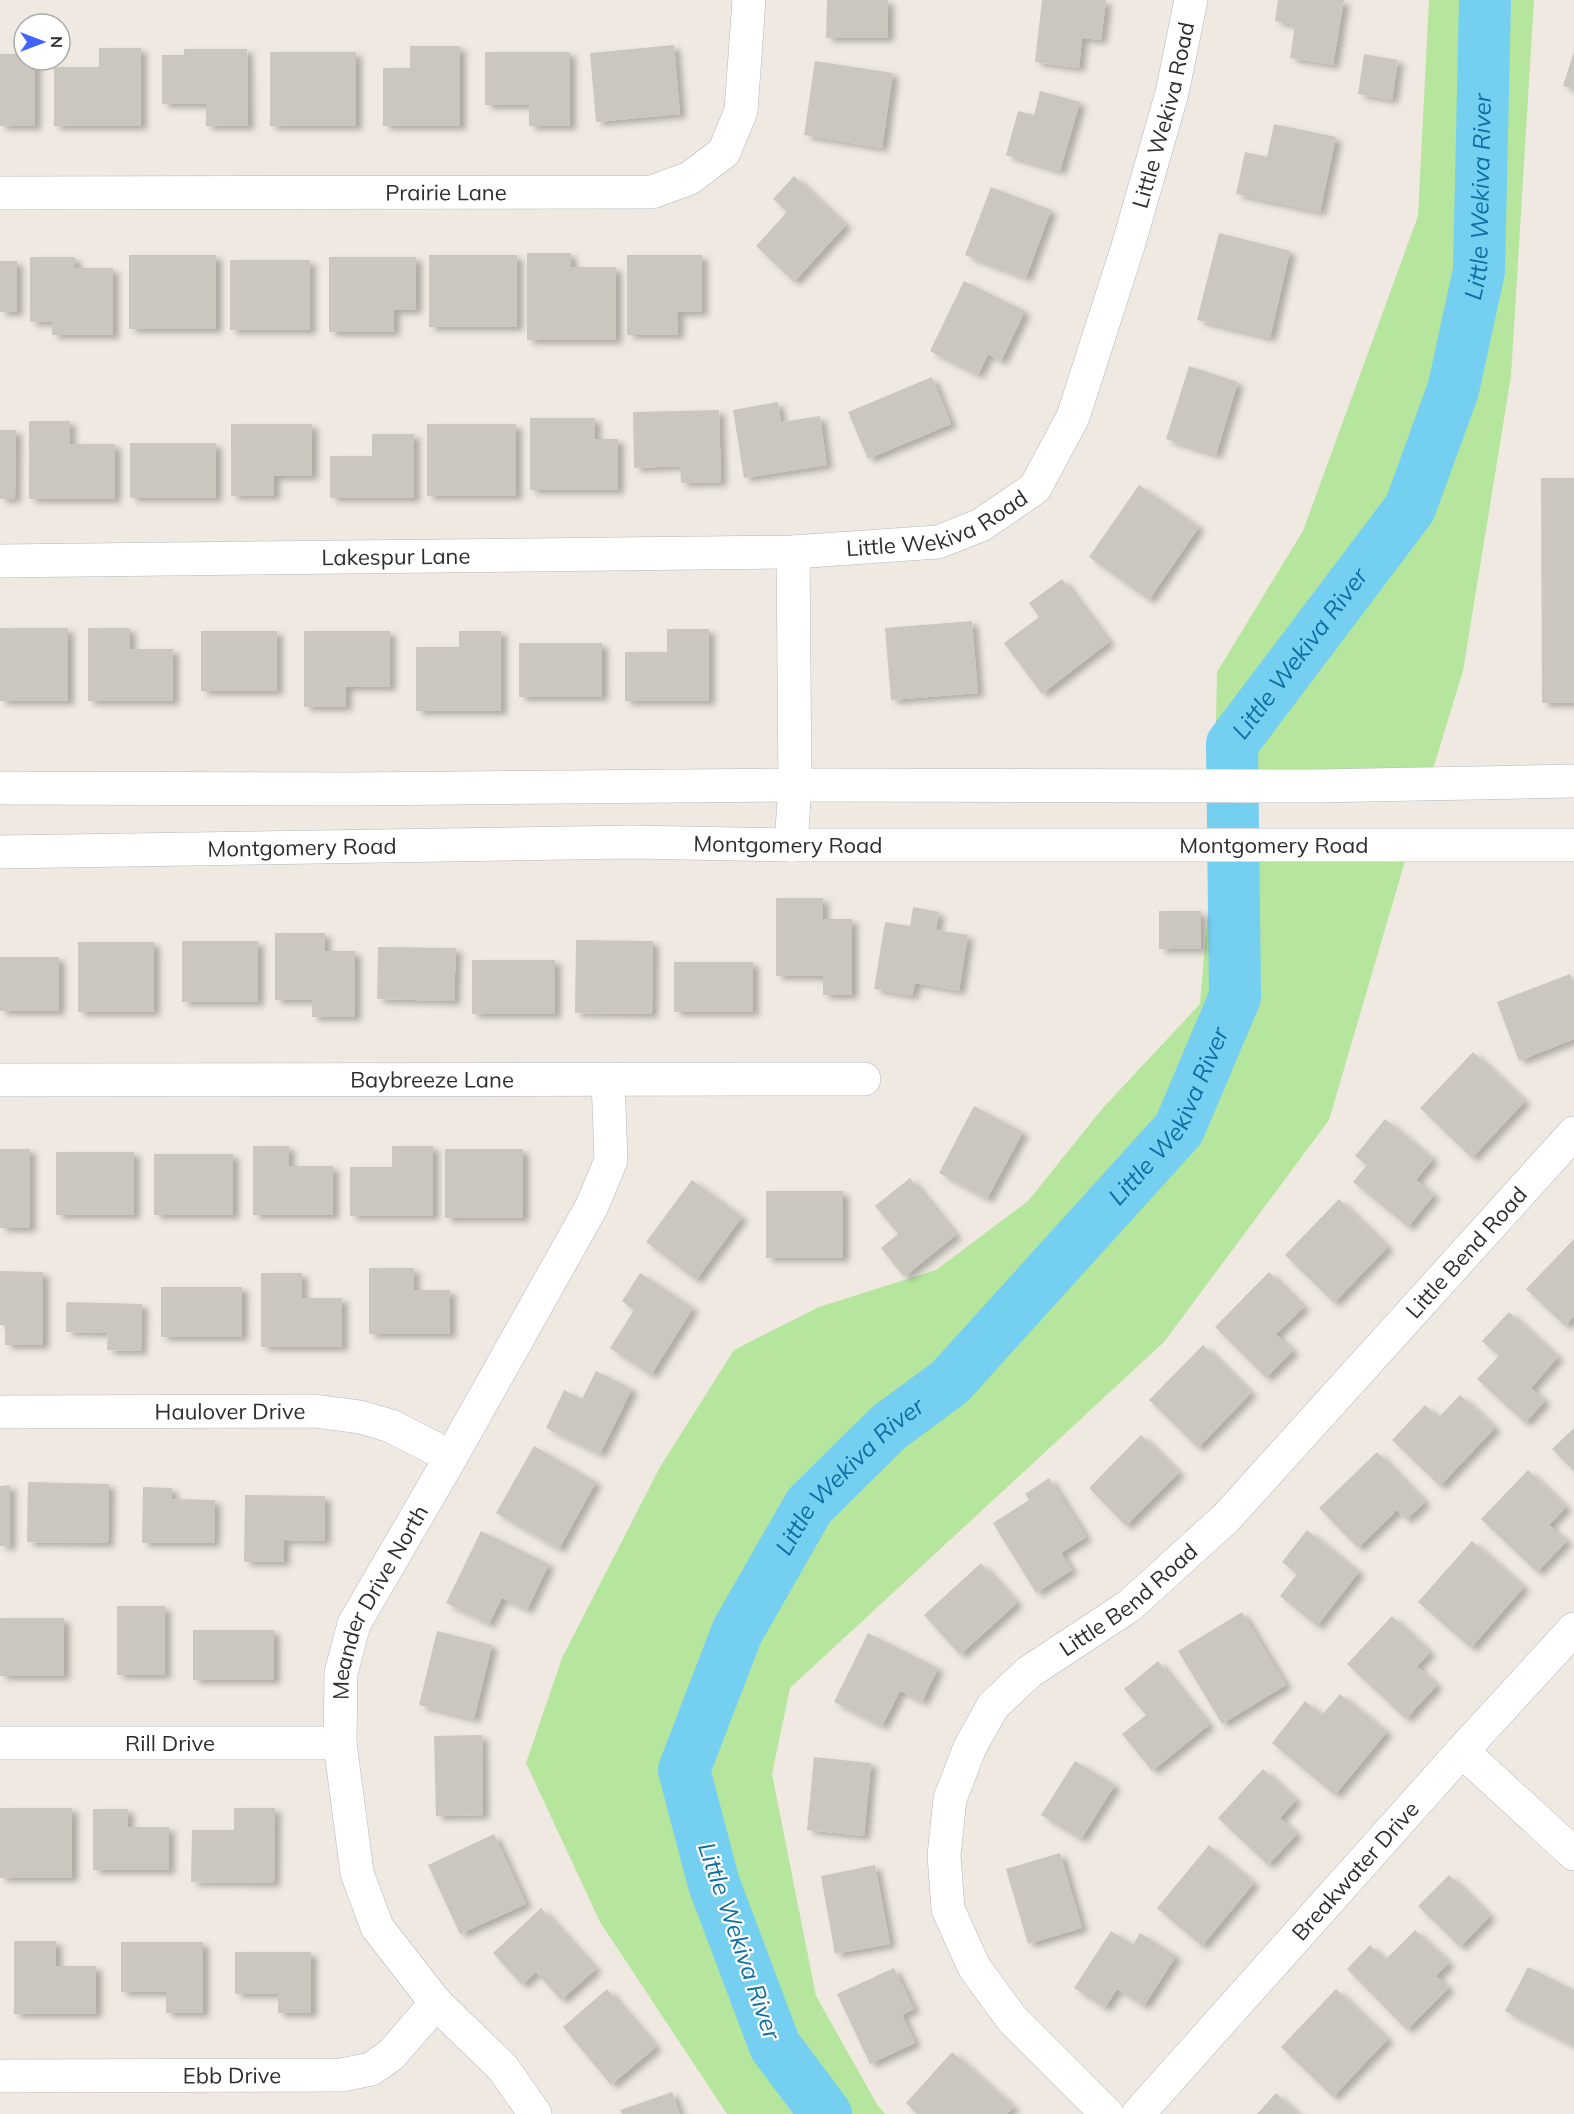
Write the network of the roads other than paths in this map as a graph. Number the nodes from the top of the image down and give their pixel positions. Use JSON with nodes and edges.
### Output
{"nodes":[{"id":1,"x":749,"y":0,"type":"edge"},
{"id":2,"x":1191,"y":0,"type":"edge"},
{"id":3,"x":0,"y":193,"type":"edge"},
{"id":4,"x":793,"y":552,"type":"junction"},
{"id":5,"x":0,"y":561,"type":"edge"},
{"id":6,"x":1574,"y":781,"type":"edge"},
{"id":7,"x":795,"y":785,"type":"junction"},
{"id":8,"x":0,"y":788,"type":"edge"},
{"id":9,"x":791,"y":845,"type":"junction"},
{"id":10,"x":1574,"y":845,"type":"edge"},
{"id":11,"x":0,"y":852,"type":"edge"},
{"id":12,"x":608,"y":1079,"type":"junction"},
{"id":13,"x":864,"y":1079,"type":"dead end"},
{"id":14,"x":0,"y":1080,"type":"edge"},
{"id":15,"x":1574,"y":1133,"type":"edge"},
{"id":16,"x":0,"y":1412,"type":"edge"},
{"id":17,"x":451,"y":1457,"type":"junction"},
{"id":18,"x":1574,"y":1629,"type":"edge"},
{"id":19,"x":0,"y":1743,"type":"edge"},
{"id":20,"x":340,"y":1743,"type":"junction"},
{"id":21,"x":1462,"y":1751,"type":"junction"},
{"id":22,"x":1574,"y":1854,"type":"edge"},
{"id":23,"x":436,"y":2002,"type":"junction"},
{"id":24,"x":0,"y":2076,"type":"edge"},
{"id":25,"x":535,"y":2114,"type":"edge"},
{"id":26,"x":1107,"y":2114,"type":"edge"},
{"id":27,"x":1138,"y":2114,"type":"edge"}],
"edges":[{"from":1,"to":3,"type":"street","name":"Prairie Lane"},
{"from":2,"to":4,"type":"street","name":"Little Wekiva Road"},
{"from":4,"to":5,"type":"street","name":"Lakespur Lane"},
{"from":4,"to":7,"type":"street"},
{"from":6,"to":7,"type":"street"},
{"from":7,"to":8,"type":"street"},
{"from":7,"to":9,"type":"street"},
{"from":9,"to":10,"type":"street","name":"Montgomery Road"},
{"from":9,"to":11,"type":"street","name":"Montgomery Road"},
{"from":12,"to":13,"type":"street","name":"Baybreeze Lane"},
{"from":12,"to":14,"type":"street","name":"Baybreeze Lane"},
{"from":12,"to":17,"type":"street","name":"Meander Drive North"},
{"from":15,"to":26,"type":"street","name":"Little Bend Road"},
{"from":16,"to":17,"type":"street","name":"Haulover Drive"},
{"from":17,"to":20,"type":"street","name":"Meander Drive North"},
{"from":18,"to":21,"type":"street","name":"Breakwater Drive"},
{"from":19,"to":20,"type":"street","name":"Rill Drive"},
{"from":20,"to":23,"type":"street","name":"Meander Drive North"},
{"from":21,"to":22,"type":"street"},
{"from":21,"to":27,"type":"street","name":"Breakwater Drive"},
{"from":23,"to":24,"type":"street","name":"Ebb Drive"},
{"from":23,"to":25,"type":"street","name":"Meander Drive North"}]}
